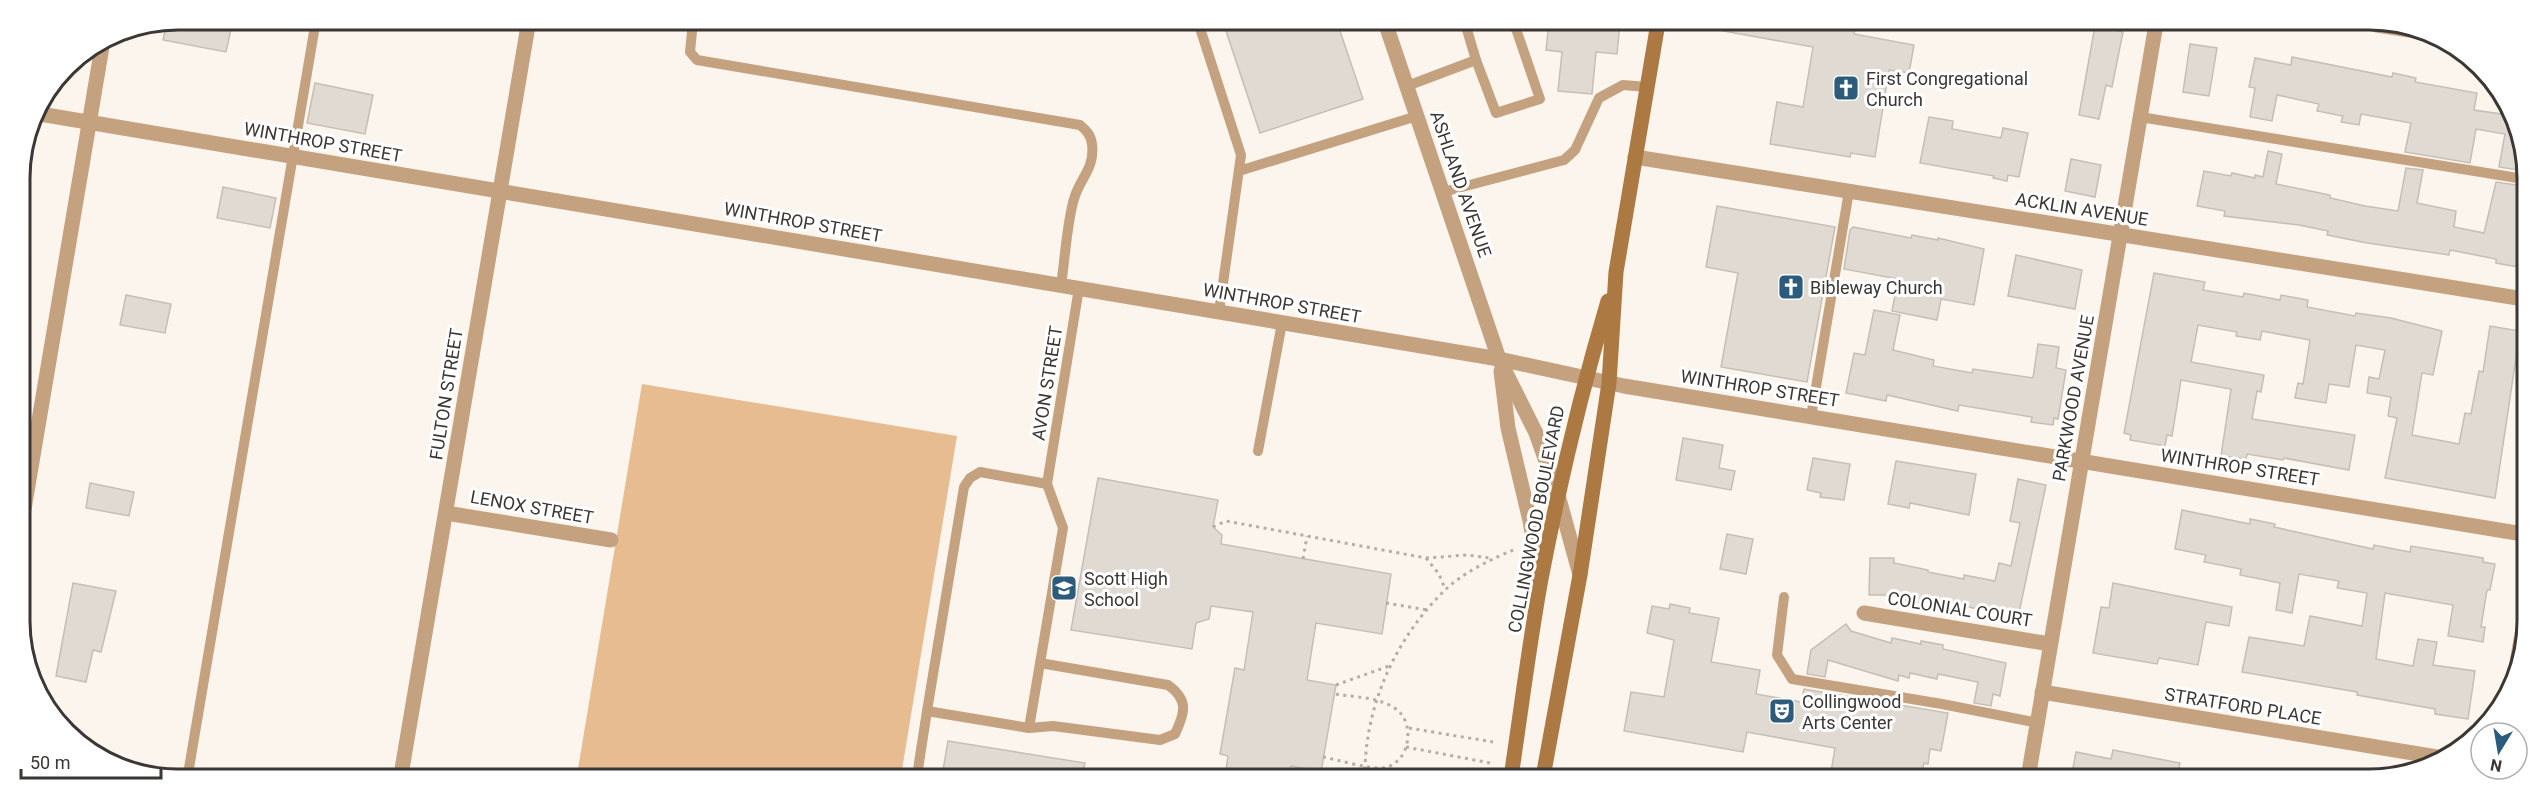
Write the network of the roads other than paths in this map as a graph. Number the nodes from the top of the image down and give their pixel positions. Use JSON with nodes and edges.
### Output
{"nodes":[{"id":1,"x":314,"y":30,"type":"edge"},
{"id":2,"x":527,"y":30,"type":"edge"},
{"id":3,"x":692,"y":30,"type":"edge"},
{"id":4,"x":1201,"y":30,"type":"edge"},
{"id":5,"x":1388,"y":30,"type":"edge"},
{"id":6,"x":1467,"y":30,"type":"edge"},
{"id":7,"x":1516,"y":30,"type":"edge"},
{"id":8,"x":1657,"y":30,"type":"edge"},
{"id":9,"x":2155,"y":30,"type":"edge"},
{"id":10,"x":101,"y":52,"type":"edge"},
{"id":11,"x":1476,"y":60,"type":"junction"},
{"id":12,"x":1407,"y":86,"type":"junction"},
{"id":13,"x":1647,"y":87,"type":"junction"},
{"id":14,"x":44,"y":115,"type":"edge"},
{"id":15,"x":1417,"y":116,"type":"junction"},
{"id":16,"x":2140,"y":117,"type":"junction"},
{"id":17,"x":89,"y":123,"type":"junction"},
{"id":18,"x":293,"y":157,"type":"junction"},
{"id":19,"x":1635,"y":157,"type":"junction"},
{"id":20,"x":1239,"y":171,"type":"junction"},
{"id":21,"x":2517,"y":178,"type":"edge"},
{"id":22,"x":498,"y":191,"type":"junction"},
{"id":23,"x":1849,"y":191,"type":"junction"},
{"id":24,"x":1443,"y":192,"type":"junction"},
{"id":25,"x":2121,"y":235,"type":"junction"},
{"id":26,"x":1616,"y":272,"type":"junction"},
{"id":27,"x":1061,"y":285,"type":"junction"},
{"id":28,"x":1079,"y":288,"type":"junction"},
{"id":29,"x":2517,"y":298,"type":"edge"},
{"id":30,"x":1219,"y":312,"type":"junction"},
{"id":31,"x":1282,"y":322,"type":"junction"},
{"id":32,"x":1499,"y":359,"type":"junction"},
{"id":33,"x":1586,"y":377,"type":"junction"},
{"id":34,"x":1609,"y":383,"type":"junction"},
{"id":35,"x":1811,"y":417,"type":"junction"},
{"id":36,"x":1258,"y":451,"type":"dead end"},
{"id":37,"x":2083,"y":461,"type":"junction"},
{"id":38,"x":30,"y":473,"type":"edge"},
{"id":39,"x":1047,"y":484,"type":"junction"},
{"id":40,"x":1558,"y":495,"type":"junction"},
{"id":41,"x":446,"y":513,"type":"junction"},
{"id":42,"x":2517,"y":533,"type":"edge"},
{"id":43,"x":611,"y":540,"type":"dead end"},
{"id":44,"x":1580,"y":575,"type":"junction"},
{"id":45,"x":1541,"y":582,"type":"junction"},
{"id":46,"x":1784,"y":597,"type":"dead end"},
{"id":47,"x":1864,"y":613,"type":"dead end"},
{"id":48,"x":2050,"y":644,"type":"junction"},
{"id":49,"x":1040,"y":663,"type":"junction"},
{"id":50,"x":2042,"y":692,"type":"junction"},
{"id":51,"x":927,"y":711,"type":"junction"},
{"id":52,"x":2038,"y":723,"type":"junction"},
{"id":53,"x":1029,"y":728,"type":"junction"},
{"id":54,"x":2430,"y":756,"type":"edge"},
{"id":55,"x":189,"y":769,"type":"edge"},
{"id":56,"x":402,"y":769,"type":"edge"},
{"id":57,"x":918,"y":769,"type":"edge"},
{"id":58,"x":1512,"y":769,"type":"edge"},
{"id":59,"x":1544,"y":769,"type":"edge"},
{"id":60,"x":2030,"y":769,"type":"edge"}],
"edges":[{"from":1,"to":18,"type":"lane"},
{"from":2,"to":22,"type":"street","name":"FULTON STREET"},
{"from":3,"to":27,"type":"lane"},
{"from":4,"to":20,"type":"lane"},
{"from":5,"to":12,"type":"street","name":"ASHLAND AVENUE"},
{"from":6,"to":11,"type":"lane"},
{"from":7,"to":11,"type":"lane"},
{"from":8,"to":13,"type":"main road","name":"COLLINGWOOD BOULEVARD"},
{"from":9,"to":16,"type":"street","name":"PARKWOOD AVENUE"},
{"from":10,"to":17,"type":"street"},
{"from":11,"to":12,"type":"lane"},
{"from":12,"to":15,"type":"street","name":"ASHLAND AVENUE"},
{"from":13,"to":19,"type":"main road","name":"COLLINGWOOD BOULEVARD"},
{"from":13,"to":24,"type":"lane"},
{"from":14,"to":17,"type":"street","name":"WINTHROP STREET"},
{"from":15,"to":20,"type":"lane"},
{"from":15,"to":24,"type":"street","name":"ASHLAND AVENUE"},
{"from":16,"to":21,"type":"lane"},
{"from":16,"to":25,"type":"street","name":"PARKWOOD AVENUE"},
{"from":17,"to":18,"type":"street","name":"WINTHROP STREET"},
{"from":17,"to":38,"type":"street"},
{"from":18,"to":22,"type":"street","name":"WINTHROP STREET"},
{"from":18,"to":55,"type":"lane"},
{"from":19,"to":23,"type":"street","name":"ACKLIN AVENUE"},
{"from":19,"to":26,"type":"main road","name":"COLLINGWOOD BOULEVARD"},
{"from":20,"to":30,"type":"lane"},
{"from":22,"to":27,"type":"street","name":"WINTHROP STREET"},
{"from":22,"to":41,"type":"street","name":"FULTON STREET"},
{"from":23,"to":25,"type":"street","name":"ACKLIN AVENUE"},
{"from":23,"to":35,"type":"lane"},
{"from":24,"to":32,"type":"street","name":"ASHLAND AVENUE"},
{"from":25,"to":29,"type":"street","name":"ACKLIN AVENUE"},
{"from":25,"to":37,"type":"street","name":"PARKWOOD AVENUE"},
{"from":26,"to":33,"type":"main road","name":"COLLINGWOOD BOULEVARD"},
{"from":26,"to":34,"type":"main road","name":"COLLINGWOOD BOULEVARD"},
{"from":27,"to":28,"type":"street","name":"WINTHROP STREET"},
{"from":28,"to":30,"type":"street","name":"WINTHROP STREET"},
{"from":28,"to":39,"type":"lane","name":"AVON STREET"},
{"from":30,"to":31,"type":"street","name":"WINTHROP STREET"},
{"from":31,"to":32,"type":"street","name":"WINTHROP STREET"},
{"from":31,"to":36,"type":"lane"},
{"from":32,"to":33,"type":"street","name":"WINTHROP STREET"},
{"from":32,"to":40,"type":"street","name":"ASHLAND AVENUE"},
{"from":32,"to":45,"type":"street","name":"ASHLAND AVENUE"},
{"from":33,"to":34,"type":"street","name":"WINTHROP STREET"},
{"from":33,"to":40,"type":"main road","name":"COLLINGWOOD BOULEVARD"},
{"from":34,"to":35,"type":"street","name":"WINTHROP STREET"},
{"from":34,"to":44,"type":"main road","name":"COLLINGWOOD BOULEVARD"},
{"from":35,"to":37,"type":"street","name":"WINTHROP STREET"},
{"from":37,"to":42,"type":"street","name":"WINTHROP STREET"},
{"from":37,"to":48,"type":"street","name":"PARKWOOD AVENUE"},
{"from":39,"to":49,"type":"lane"},
{"from":39,"to":51,"type":"lane"},
{"from":40,"to":44,"type":"street","name":"ASHLAND AVENUE"},
{"from":40,"to":45,"type":"main road","name":"COLLINGWOOD BOULEVARD"},
{"from":41,"to":43,"type":"street","name":"LENOX STREET"},
{"from":41,"to":56,"type":"street","name":"FULTON STREET"},
{"from":44,"to":59,"type":"main road","name":"COLLINGWOOD BOULEVARD"},
{"from":45,"to":58,"type":"main road","name":"COLLINGWOOD BOULEVARD"},
{"from":46,"to":52,"type":"lane"},
{"from":47,"to":48,"type":"street","name":"COLONIAL COURT"},
{"from":48,"to":50,"type":"street","name":"PARKWOOD AVENUE"},
{"from":49,"to":53,"type":"lane"},
{"from":49,"to":53,"type":"lane"},
{"from":50,"to":52,"type":"street","name":"PARKWOOD AVENUE"},
{"from":50,"to":54,"type":"street","name":"STRATFORD PLACE"},
{"from":51,"to":53,"type":"lane"},
{"from":51,"to":57,"type":"lane"},
{"from":52,"to":60,"type":"street","name":"PARKWOOD AVENUE"}]}
